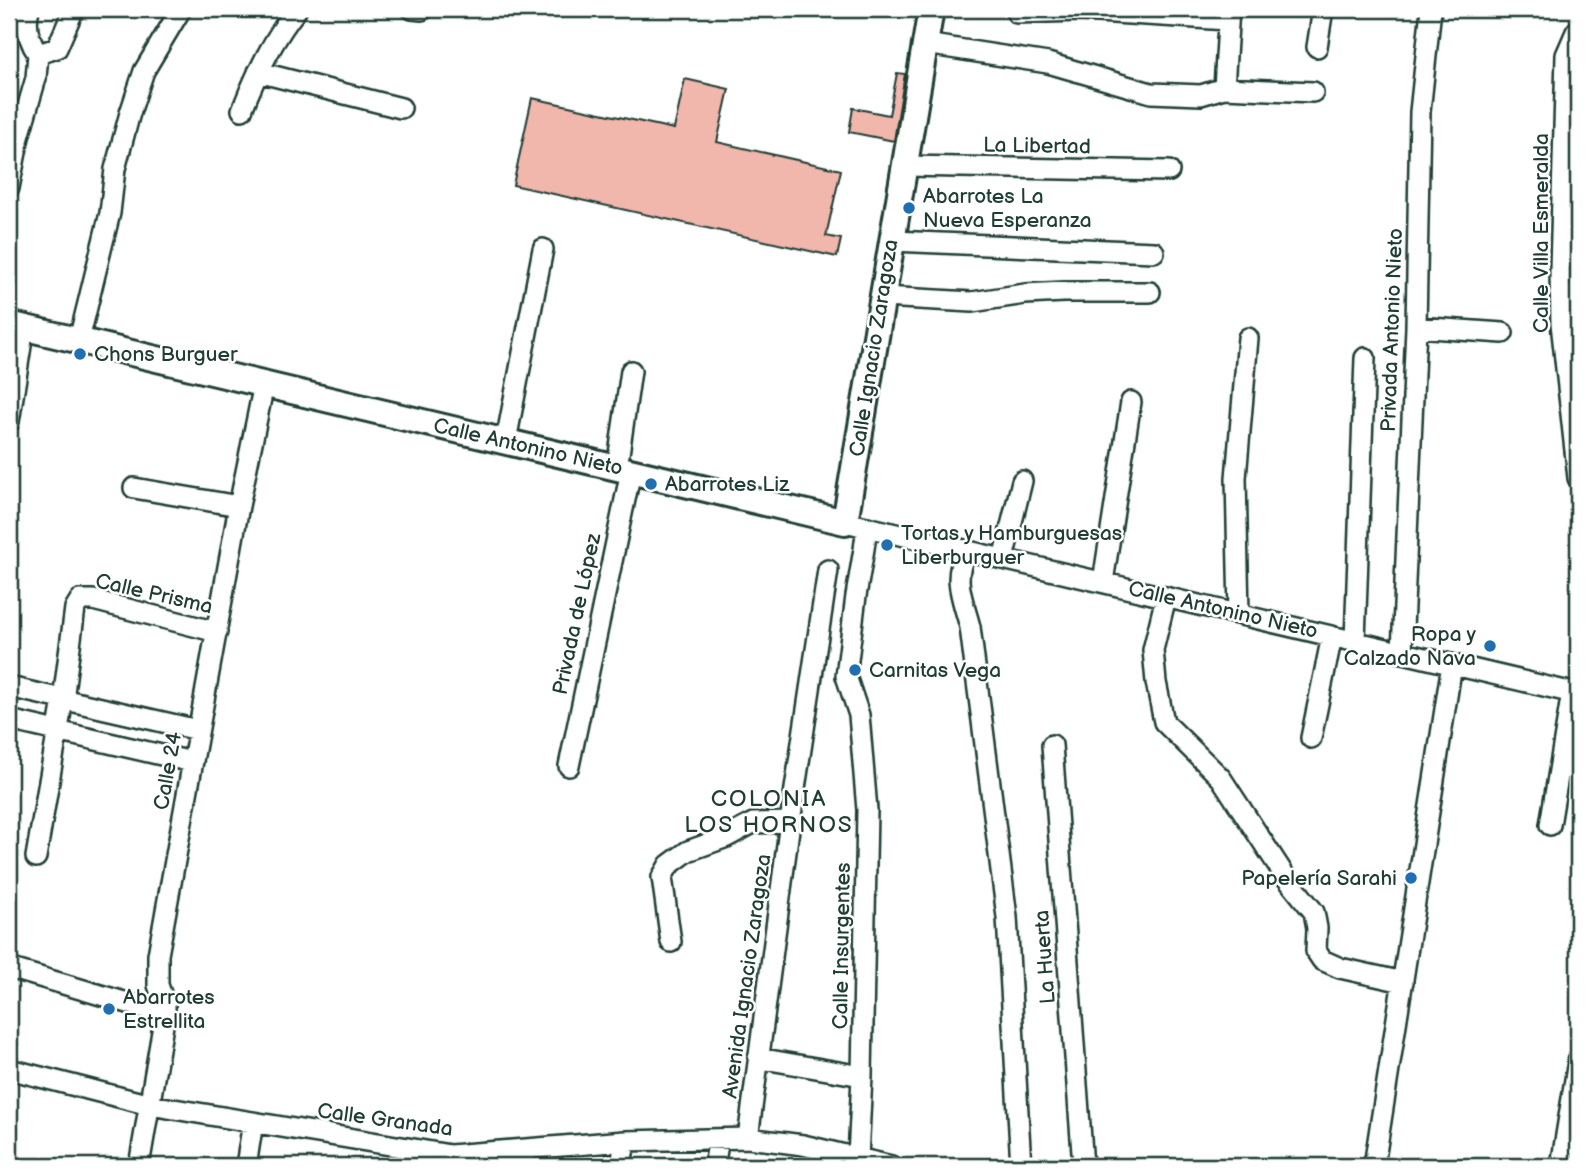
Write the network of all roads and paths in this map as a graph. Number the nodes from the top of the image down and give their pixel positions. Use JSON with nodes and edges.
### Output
{"nodes":[{"id":1,"x":29,"y":9,"type":"edge"},
{"id":2,"x":74,"y":9,"type":"edge"},
{"id":3,"x":181,"y":9,"type":"edge"},
{"id":4,"x":297,"y":9,"type":"edge"},
{"id":5,"x":412,"y":9,"type":"edge"},
{"id":6,"x":931,"y":9,"type":"edge"},
{"id":7,"x":1323,"y":9,"type":"edge"},
{"id":8,"x":1431,"y":9,"type":"edge"},
{"id":9,"x":422,"y":10,"type":"edge"},
{"id":10,"x":1017,"y":13,"type":"dead end"},
{"id":11,"x":1229,"y":14,"type":"edge"},
{"id":12,"x":1577,"y":32,"type":"edge"},
{"id":13,"x":925,"y":44,"type":"junction"},
{"id":14,"x":1317,"y":47,"type":"dead end"},
{"id":15,"x":38,"y":54,"type":"junction"},
{"id":16,"x":258,"y":72,"type":"junction"},
{"id":17,"x":1224,"y":88,"type":"junction"},
{"id":18,"x":1313,"y":92,"type":"dead end"},
{"id":19,"x":1572,"y":98,"type":"edge"},
{"id":20,"x":401,"y":108,"type":"dead end"},
{"id":21,"x":242,"y":110,"type":"dead end"},
{"id":22,"x":905,"y":166,"type":"junction"},
{"id":23,"x":1169,"y":171,"type":"dead end"},
{"id":24,"x":9,"y":188,"type":"edge"},
{"id":25,"x":1570,"y":200,"type":"edge"},
{"id":26,"x":892,"y":241,"type":"junction"},
{"id":27,"x":543,"y":249,"type":"dead end"},
{"id":28,"x":1154,"y":252,"type":"dead end"},
{"id":29,"x":1150,"y":292,"type":"dead end"},
{"id":30,"x":1569,"y":295,"type":"edge"},
{"id":31,"x":883,"y":297,"type":"junction"},
{"id":32,"x":16,"y":325,"type":"edge"},
{"id":33,"x":1416,"y":327,"type":"junction"},
{"id":34,"x":1503,"y":333,"type":"dead end"},
{"id":35,"x":1248,"y":338,"type":"dead end"},
{"id":36,"x":79,"y":340,"type":"junction"},
{"id":37,"x":1365,"y":358,"type":"dead end"},
{"id":38,"x":631,"y":371,"type":"dead end"},
{"id":39,"x":264,"y":384,"type":"junction"},
{"id":40,"x":1573,"y":385,"type":"edge"},
{"id":41,"x":1131,"y":402,"type":"dead end"},
{"id":42,"x":9,"y":422,"type":"edge"},
{"id":43,"x":506,"y":442,"type":"junction"},
{"id":44,"x":624,"y":470,"type":"junction"},
{"id":45,"x":1578,"y":478,"type":"edge"},
{"id":46,"x":1021,"y":481,"type":"dead end"},
{"id":47,"x":134,"y":488,"type":"dead end"},
{"id":48,"x":1109,"y":497,"type":"dead end"},
{"id":49,"x":239,"y":506,"type":"junction"},
{"id":50,"x":856,"y":525,"type":"junction"},
{"id":51,"x":967,"y":551,"type":"junction"},
{"id":52,"x":1003,"y":559,"type":"junction"},
{"id":53,"x":828,"y":570,"type":"dead end"},
{"id":54,"x":1099,"y":582,"type":"junction"},
{"id":55,"x":1166,"y":597,"type":"junction"},
{"id":56,"x":1239,"y":614,"type":"junction"},
{"id":57,"x":217,"y":632,"type":"junction"},
{"id":58,"x":1332,"y":636,"type":"junction"},
{"id":59,"x":1355,"y":641,"type":"junction"},
{"id":60,"x":1402,"y":652,"type":"junction"},
{"id":61,"x":1452,"y":664,"type":"junction"},
{"id":62,"x":846,"y":676,"type":"junction"},
{"id":63,"x":813,"y":680,"type":"junction"},
{"id":64,"x":9,"y":687,"type":"edge"},
{"id":65,"x":1575,"y":693,"type":"edge"},
{"id":66,"x":63,"y":700,"type":"junction"},
{"id":67,"x":9,"y":720,"type":"edge"},
{"id":68,"x":198,"y":730,"type":"junction"},
{"id":69,"x":58,"y":731,"type":"junction"},
{"id":70,"x":1311,"y":738,"type":"dead end"},
{"id":71,"x":1052,"y":745,"type":"dead end"},
{"id":72,"x":192,"y":762,"type":"junction"},
{"id":73,"x":569,"y":766,"type":"dead end"},
{"id":74,"x":790,"y":822,"type":"junction"},
{"id":75,"x":1549,"y":825,"type":"dead end"},
{"id":76,"x":36,"y":857,"type":"dead end"},
{"id":77,"x":671,"y":942,"type":"dead end"},
{"id":78,"x":9,"y":968,"type":"edge"},
{"id":79,"x":1403,"y":982,"type":"junction"},
{"id":80,"x":166,"y":1014,"type":"junction"},
{"id":81,"x":758,"y":1058,"type":"junction"},
{"id":82,"x":1578,"y":1061,"type":"edge"},
{"id":83,"x":9,"y":1069,"type":"edge"},
{"id":84,"x":862,"y":1076,"type":"junction"},
{"id":85,"x":150,"y":1105,"type":"junction"},
{"id":86,"x":253,"y":1122,"type":"junction"},
{"id":87,"x":748,"y":1138,"type":"junction"},
{"id":88,"x":719,"y":1139,"type":"junction"},
{"id":89,"x":625,"y":1141,"type":"junction"},
{"id":90,"x":524,"y":1158,"type":"edge"},
{"id":91,"x":822,"y":1158,"type":"edge"},
{"id":92,"x":858,"y":1158,"type":"junction"},
{"id":93,"x":139,"y":1166,"type":"edge"},
{"id":94,"x":246,"y":1166,"type":"edge"},
{"id":95,"x":621,"y":1166,"type":"edge"},
{"id":96,"x":715,"y":1166,"type":"edge"},
{"id":97,"x":891,"y":1166,"type":"edge"},
{"id":98,"x":1021,"y":1166,"type":"edge"},
{"id":99,"x":1083,"y":1166,"type":"edge"},
{"id":100,"x":1374,"y":1166,"type":"edge"},
{"id":101,"x":1562,"y":1166,"type":"edge"}],
"edges":[{"from":1,"to":15,"type":"street"},
{"from":2,"to":15,"type":"street"},
{"from":3,"to":36,"type":"street"},
{"from":4,"to":16,"type":"street"},
{"from":5,"to":9,"type":"street"},
{"from":6,"to":13,"type":"main road","name":"Calle Ignacio Zaragoza"},
{"from":7,"to":14,"type":"street"},
{"from":8,"to":33,"type":"street","name":"Privada Antonio Nieto"},
{"from":10,"to":11,"type":"street"},
{"from":11,"to":17,"type":"street"},
{"from":12,"to":19,"type":"street","name":"Calle Villa Esmeralda"},
{"from":13,"to":17,"type":"street"},
{"from":13,"to":22,"type":"main road","name":"Calle Ignacio Zaragoza"},
{"from":15,"to":24,"type":"street"},
{"from":16,"to":20,"type":"street"},
{"from":16,"to":21,"type":"street"},
{"from":17,"to":18,"type":"street"},
{"from":19,"to":25,"type":"street","name":"Calle Villa Esmeralda"},
{"from":22,"to":23,"type":"street","name":"La Libertad"},
{"from":22,"to":26,"type":"main road","name":"Calle Ignacio Zaragoza"},
{"from":25,"to":30,"type":"street","name":"Calle Villa Esmeralda"},
{"from":26,"to":28,"type":"street"},
{"from":26,"to":31,"type":"main road","name":"Calle Ignacio Zaragoza"},
{"from":27,"to":43,"type":"street"},
{"from":29,"to":31,"type":"street"},
{"from":30,"to":40,"type":"street","name":"Calle Villa Esmeralda"},
{"from":31,"to":50,"type":"main road","name":"Calle Ignacio Zaragoza"},
{"from":32,"to":36,"type":"main road","name":"Calle Antonino Nieto"},
{"from":32,"to":42,"type":"street"},
{"from":33,"to":34,"type":"street"},
{"from":33,"to":60,"type":"street","name":"Privada Antonio Nieto"},
{"from":35,"to":56,"type":"street"},
{"from":36,"to":39,"type":"main road","name":"Calle Antonino Nieto"},
{"from":37,"to":59,"type":"street"},
{"from":38,"to":44,"type":"street","name":"Privada de López"},
{"from":39,"to":43,"type":"main road","name":"Calle Antonino Nieto"},
{"from":39,"to":49,"type":"street","name":"Calle 24"},
{"from":40,"to":45,"type":"street","name":"Calle Villa Esmeralda"},
{"from":41,"to":54,"type":"street"},
{"from":43,"to":44,"type":"main road","name":"Calle Antonino Nieto"},
{"from":44,"to":50,"type":"main road","name":"Calle Antonino Nieto"},
{"from":44,"to":73,"type":"street","name":"Privada de López"},
{"from":46,"to":52,"type":"street"},
{"from":47,"to":49,"type":"street"},
{"from":48,"to":54,"type":"street"},
{"from":49,"to":57,"type":"street","name":"Calle 24"},
{"from":50,"to":51,"type":"street","name":"Calle Antonino Nieto"},
{"from":50,"to":62,"type":"street","name":"Calle Insurgentes"},
{"from":51,"to":52,"type":"street","name":"Calle Antonino Nieto"},
{"from":51,"to":98,"type":"street"},
{"from":52,"to":54,"type":"street","name":"Calle Antonino Nieto"},
{"from":53,"to":63,"type":"street","name":"Avenida Ignacio Zaragoza"},
{"from":54,"to":55,"type":"street","name":"Calle Antonino Nieto"},
{"from":55,"to":56,"type":"street","name":"Calle Antonino Nieto"},
{"from":55,"to":79,"type":"street"},
{"from":56,"to":58,"type":"street","name":"Calle Antonino Nieto"},
{"from":57,"to":66,"type":"street","name":"Calle Prisma"},
{"from":57,"to":68,"type":"street","name":"Calle 24"},
{"from":58,"to":59,"type":"street","name":"Calle Antonino Nieto"},
{"from":58,"to":70,"type":"street"},
{"from":59,"to":60,"type":"street","name":"Calle Antonino Nieto"},
{"from":60,"to":61,"type":"street","name":"Calle Antonino Nieto"},
{"from":61,"to":65,"type":"street","name":"Calle Antonino Nieto"},
{"from":61,"to":79,"type":"street"},
{"from":62,"to":63,"type":"street"},
{"from":62,"to":84,"type":"street","name":"Calle Insurgentes"},
{"from":63,"to":74,"type":"street","name":"Avenida Ignacio Zaragoza"},
{"from":64,"to":66,"type":"street"},
{"from":65,"to":75,"type":"street"},
{"from":66,"to":68,"type":"street"},
{"from":66,"to":69,"type":"street"},
{"from":67,"to":69,"type":"street"},
{"from":68,"to":72,"type":"street","name":"Calle 24"},
{"from":69,"to":72,"type":"street"},
{"from":69,"to":76,"type":"street"},
{"from":71,"to":99,"type":"street","name":"La Huerta"},
{"from":72,"to":80,"type":"street","name":"Calle 24"},
{"from":74,"to":77,"type":"street"},
{"from":74,"to":81,"type":"street","name":"Avenida Ignacio Zaragoza"},
{"from":78,"to":80,"type":"street"},
{"from":79,"to":100,"type":"street"},
{"from":80,"to":85,"type":"street","name":"Calle 24"},
{"from":81,"to":84,"type":"street"},
{"from":81,"to":87,"type":"street","name":"Avenida Ignacio Zaragoza"},
{"from":82,"to":101,"type":"street"},
{"from":83,"to":85,"type":"street","name":"Calle Granada"},
{"from":84,"to":92,"type":"street","name":"Calle Insurgentes"},
{"from":85,"to":86,"type":"street","name":"Calle Granada"},
{"from":85,"to":93,"type":"street","name":"Calle 24"},
{"from":86,"to":90,"type":"street","name":"Calle Granada"},
{"from":86,"to":94,"type":"street"},
{"from":87,"to":88,"type":"street","name":"Calle Granada"},
{"from":87,"to":91,"type":"street","name":"Calle Granada"},
{"from":88,"to":89,"type":"street","name":"Calle Granada"},
{"from":88,"to":96,"type":"street"},
{"from":89,"to":90,"type":"street","name":"Calle Granada"},
{"from":89,"to":95,"type":"street"},
{"from":91,"to":92,"type":"street","name":"Calle Granada"},
{"from":92,"to":97,"type":"street","name":"Calle Granada"}]}
